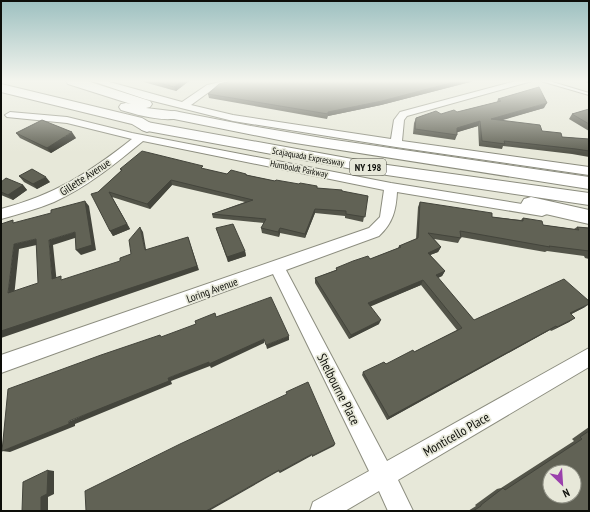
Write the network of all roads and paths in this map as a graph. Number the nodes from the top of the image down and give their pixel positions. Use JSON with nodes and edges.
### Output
{"nodes":[{"id":1,"x":15,"y":105,"type":"edge"},
{"id":2,"x":71,"y":105,"type":"edge"},
{"id":3,"x":124,"y":105,"type":"edge"},
{"id":4,"x":165,"y":105,"type":"edge"},
{"id":5,"x":186,"y":105,"type":"edge"},
{"id":6,"x":437,"y":105,"type":"edge"},
{"id":7,"x":179,"y":111,"type":"junction"},
{"id":8,"x":10,"y":115,"type":"dead end"},
{"id":9,"x":144,"y":132,"type":"junction"},
{"id":10,"x":396,"y":144,"type":"junction"},
{"id":11,"x":380,"y":169,"type":"junction"},
{"id":12,"x":589,"y":171,"type":"edge"},
{"id":13,"x":521,"y":172,"type":"junction"},
{"id":14,"x":589,"y":175,"type":"edge"},
{"id":15,"x":589,"y":183,"type":"edge"},
{"id":16,"x":391,"y":187,"type":"junction"},
{"id":17,"x":589,"y":199,"type":"edge"},
{"id":18,"x":1,"y":214,"type":"edge"},
{"id":19,"x":589,"y":218,"type":"edge"},
{"id":20,"x":277,"y":267,"type":"junction"},
{"id":21,"x":589,"y":357,"type":"edge"},
{"id":22,"x":1,"y":364,"type":"edge"},
{"id":23,"x":383,"y":476,"type":"junction"},
{"id":24,"x":322,"y":511,"type":"edge"},
{"id":25,"x":401,"y":511,"type":"edge"}],
"edges":[{"from":1,"to":9,"type":"highway"},
{"from":2,"to":9,"type":"highway"},
{"from":3,"to":7,"type":"highway","name":"Scajaquada Expressway"},
{"from":4,"to":7,"type":"street"},
{"from":5,"to":7,"type":"street"},
{"from":6,"to":10,"type":"street"},
{"from":7,"to":10,"type":"street"},
{"from":7,"to":13,"type":"highway","name":"Scajaquada Expressway","number":"NY 198"},
{"from":8,"to":9,"type":"street","name":"Humboldt Parkway"},
{"from":9,"to":11,"type":"highway","name":"Scajaquada Expressway","number":"NY 198"},
{"from":9,"to":16,"type":"street","name":"Humboldt Parkway"},
{"from":9,"to":18,"type":"street","name":"Gillette Avenue"},
{"from":10,"to":12,"type":"street"},
{"from":11,"to":17,"type":"highway","name":"Scajaquada Expressway","number":"NY 198"},
{"from":11,"to":19,"type":"highway"},
{"from":13,"to":14,"type":"highway"},
{"from":13,"to":15,"type":"highway","name":"Scajaquada Expressway","number":"NY 198"},
{"from":16,"to":19,"type":"street","name":"Humboldt Parkway"},
{"from":16,"to":20,"type":"street","name":"Loring Avenue"},
{"from":20,"to":22,"type":"street","name":"Loring Avenue"},
{"from":20,"to":23,"type":"street","name":"Shelbourne Place"},
{"from":21,"to":23,"type":"street","name":"Monticello Place"},
{"from":23,"to":24,"type":"street","name":"Monticello Place"},
{"from":23,"to":25,"type":"street","name":"Shelbourne Place"}]}
